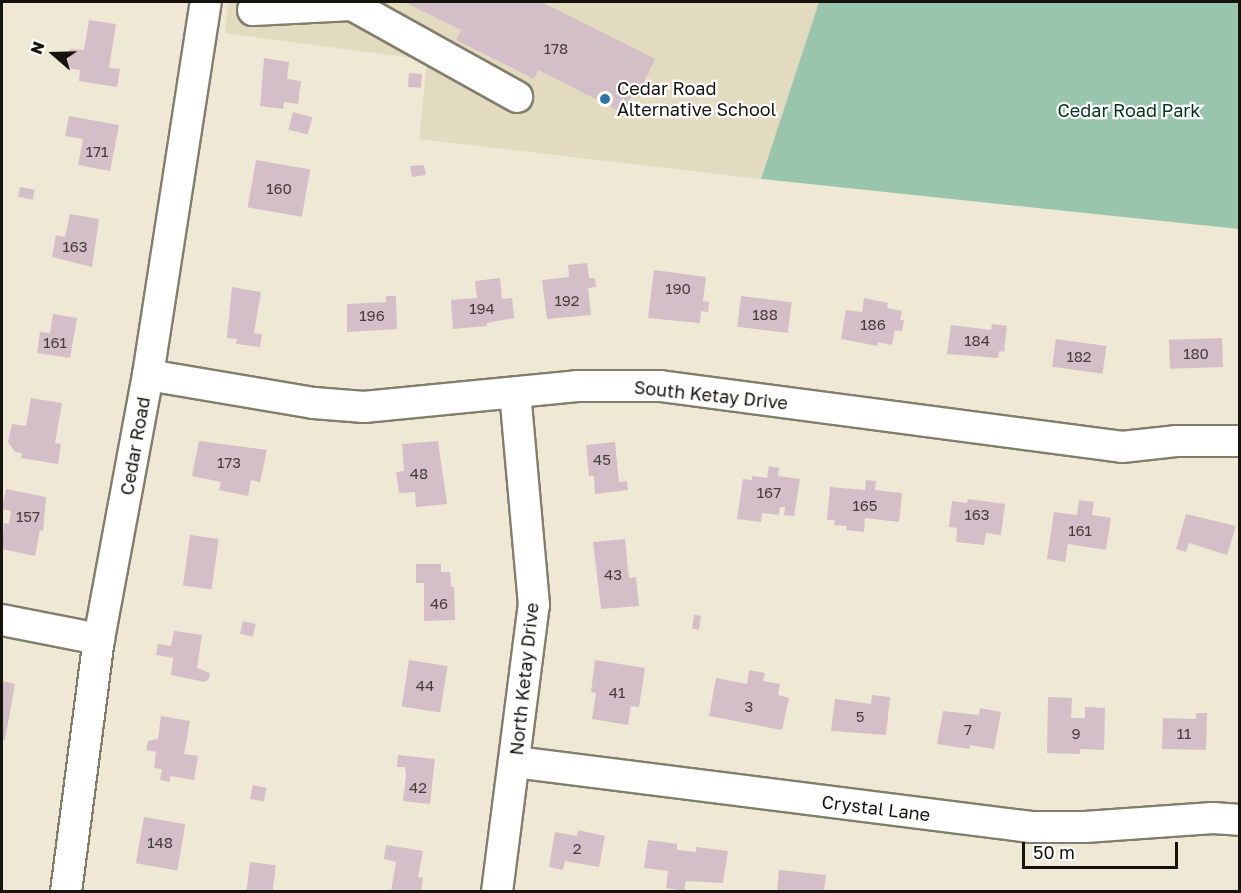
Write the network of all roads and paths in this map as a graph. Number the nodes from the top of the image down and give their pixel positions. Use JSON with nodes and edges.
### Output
{"nodes":[{"id":1,"x":205,"y":3,"type":"edge"},
{"id":2,"x":352,"y":3,"type":"edge"},
{"id":3,"x":319,"y":4,"type":"edge"},
{"id":4,"x":254,"y":6,"type":"edge"},
{"id":5,"x":517,"y":97,"type":"dead end"},
{"id":6,"x":148,"y":375,"type":"junction"},
{"id":7,"x":515,"y":394,"type":"junction"},
{"id":8,"x":1239,"y":441,"type":"edge"},
{"id":9,"x":2,"y":620,"type":"edge"},
{"id":10,"x":99,"y":639,"type":"junction"},
{"id":11,"x":515,"y":762,"type":"junction"},
{"id":12,"x":1239,"y":820,"type":"edge"},
{"id":13,"x":66,"y":891,"type":"edge"},
{"id":14,"x":497,"y":891,"type":"edge"}],
"edges":[{"from":1,"to":4,"type":"street"},
{"from":1,"to":6,"type":"street","name":"Cedar Road"},
{"from":2,"to":3,"type":"street"},
{"from":2,"to":5,"type":"street"},
{"from":3,"to":4,"type":"street"},
{"from":6,"to":7,"type":"street","name":"South Ketay Drive"},
{"from":6,"to":10,"type":"street","name":"Cedar Road"},
{"from":7,"to":8,"type":"street","name":"South Ketay Drive"},
{"from":7,"to":11,"type":"street","name":"North Ketay Drive"},
{"from":9,"to":10,"type":"street"},
{"from":10,"to":13,"type":"street","name":"Cedar Road"},
{"from":11,"to":12,"type":"street","name":"Crystal Lane"},
{"from":11,"to":14,"type":"street","name":"North Ketay Drive"}]}
